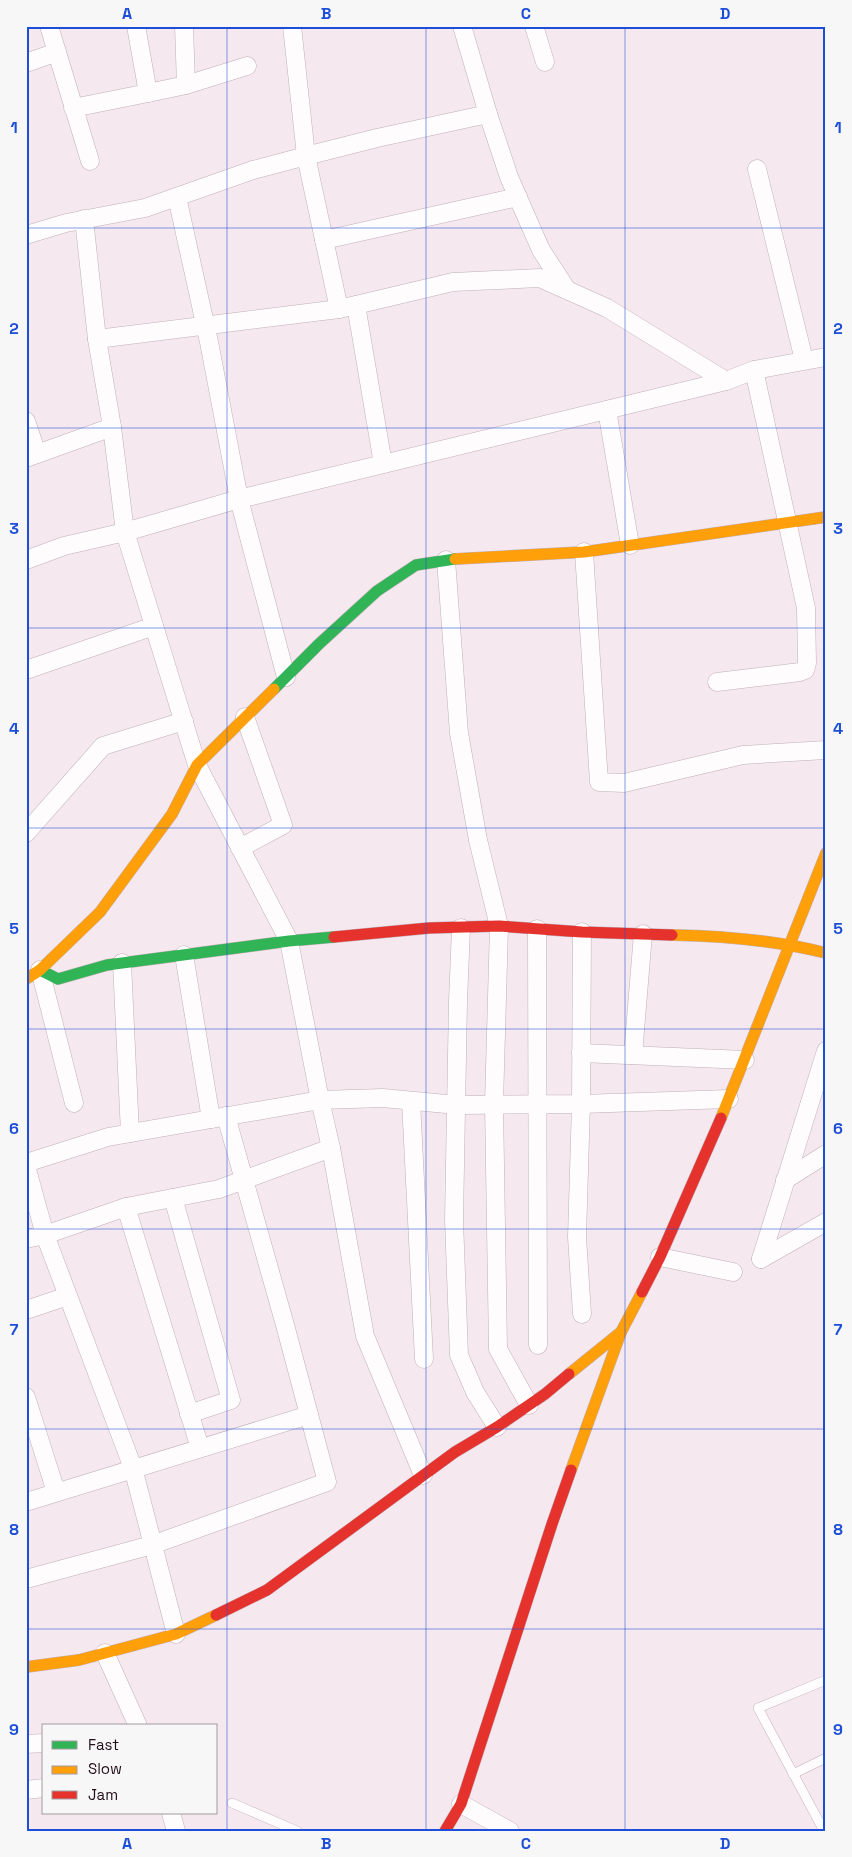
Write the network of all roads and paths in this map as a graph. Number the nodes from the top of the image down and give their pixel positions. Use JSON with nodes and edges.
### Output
{"nodes":[{"id":1,"x":49,"y":26,"type":"edge"},
{"id":2,"x":136,"y":26,"type":"edge"},
{"id":3,"x":184,"y":26,"type":"edge"},
{"id":4,"x":292,"y":26,"type":"edge"},
{"id":5,"x":462,"y":26,"type":"edge"},
{"id":6,"x":534,"y":26,"type":"edge"},
{"id":7,"x":56,"y":52,"type":"junction"},
{"id":8,"x":545,"y":62,"type":"dead end"},
{"id":9,"x":26,"y":63,"type":"edge"},
{"id":10,"x":247,"y":66,"type":"dead end"},
{"id":11,"x":186,"y":85,"type":"junction"},
{"id":12,"x":148,"y":93,"type":"junction"},
{"id":13,"x":74,"y":108,"type":"junction"},
{"id":14,"x":488,"y":114,"type":"junction"},
{"id":15,"x":306,"y":156,"type":"junction"},
{"id":16,"x":90,"y":161,"type":"dead end"},
{"id":17,"x":758,"y":169,"type":"dead end"},
{"id":18,"x":176,"y":197,"type":"junction"},
{"id":19,"x":518,"y":198,"type":"junction"},
{"id":20,"x":84,"y":220,"type":"junction"},
{"id":21,"x":26,"y":235,"type":"edge"},
{"id":22,"x":324,"y":240,"type":"junction"},
{"id":23,"x":567,"y":290,"type":"junction"},
{"id":24,"x":356,"y":305,"type":"junction"},
{"id":25,"x":339,"y":309,"type":"junction"},
{"id":26,"x":205,"y":325,"type":"junction"},
{"id":27,"x":98,"y":339,"type":"junction"},
{"id":28,"x":826,"y":357,"type":"edge"},
{"id":29,"x":804,"y":360,"type":"junction"},
{"id":30,"x":754,"y":370,"type":"junction"},
{"id":31,"x":726,"y":381,"type":"junction"},
{"id":32,"x":607,"y":410,"type":"junction"},
{"id":33,"x":26,"y":421,"type":"edge"},
{"id":34,"x":112,"y":427,"type":"junction"},
{"id":35,"x":32,"y":456,"type":"edge"},
{"id":36,"x":383,"y":464,"type":"junction"},
{"id":37,"x":239,"y":499,"type":"junction"},
{"id":38,"x":826,"y":517,"type":"edge"},
{"id":39,"x":786,"y":522,"type":"junction"},
{"id":40,"x":125,"y":532,"type":"junction"},
{"id":41,"x":630,"y":545,"type":"junction"},
{"id":42,"x":584,"y":552,"type":"junction"},
{"id":43,"x":26,"y":560,"type":"edge"},
{"id":44,"x":446,"y":560,"type":"junction"},
{"id":45,"x":154,"y":626,"type":"junction"},
{"id":46,"x":26,"y":670,"type":"edge"},
{"id":47,"x":286,"y":677,"type":"junction"},
{"id":48,"x":717,"y":682,"type":"dead end"},
{"id":49,"x":245,"y":717,"type":"junction"},
{"id":50,"x":184,"y":721,"type":"junction"},
{"id":51,"x":826,"y":750,"type":"edge"},
{"id":52,"x":197,"y":765,"type":"junction"},
{"id":53,"x":26,"y":833,"type":"edge"},
{"id":54,"x":240,"y":848,"type":"junction"},
{"id":55,"x":826,"y":853,"type":"edge"},
{"id":56,"x":499,"y":926,"type":"junction"},
{"id":57,"x":461,"y":928,"type":"junction"},
{"id":58,"x":537,"y":929,"type":"junction"},
{"id":59,"x":582,"y":932,"type":"junction"},
{"id":60,"x":643,"y":934,"type":"junction"},
{"id":61,"x":289,"y":941,"type":"junction"},
{"id":62,"x":790,"y":944,"type":"junction"},
{"id":63,"x":826,"y":953,"type":"edge"},
{"id":64,"x":184,"y":955,"type":"junction"},
{"id":65,"x":122,"y":963,"type":"junction"},
{"id":66,"x":33,"y":974,"type":"edge"},
{"id":67,"x":826,"y":1051,"type":"edge"},
{"id":68,"x":581,"y":1053,"type":"junction"},
{"id":69,"x":633,"y":1055,"type":"junction"},
{"id":70,"x":745,"y":1060,"type":"junction"},
{"id":71,"x":729,"y":1099,"type":"junction"},
{"id":72,"x":320,"y":1100,"type":"junction"},
{"id":73,"x":411,"y":1101,"type":"junction"},
{"id":74,"x":74,"y":1103,"type":"dead end"},
{"id":75,"x":536,"y":1103,"type":"junction"},
{"id":76,"x":494,"y":1104,"type":"junction"},
{"id":77,"x":581,"y":1104,"type":"junction"},
{"id":78,"x":457,"y":1105,"type":"junction"},
{"id":79,"x":218,"y":1117,"type":"junction"},
{"id":80,"x":130,"y":1133,"type":"junction"},
{"id":81,"x":331,"y":1148,"type":"junction"},
{"id":82,"x":826,"y":1154,"type":"edge"},
{"id":83,"x":26,"y":1164,"type":"edge"},
{"id":84,"x":786,"y":1180,"type":"junction"},
{"id":85,"x":244,"y":1181,"type":"junction"},
{"id":86,"x":173,"y":1198,"type":"junction"},
{"id":87,"x":126,"y":1207,"type":"junction"},
{"id":88,"x":826,"y":1222,"type":"edge"},
{"id":89,"x":45,"y":1235,"type":"junction"},
{"id":90,"x":26,"y":1239,"type":"edge"},
{"id":91,"x":660,"y":1257,"type":"junction"},
{"id":92,"x":733,"y":1272,"type":"dead end"},
{"id":93,"x":68,"y":1296,"type":"junction"},
{"id":94,"x":26,"y":1310,"type":"edge"},
{"id":95,"x":582,"y":1314,"type":"dead end"},
{"id":96,"x":621,"y":1332,"type":"junction"},
{"id":97,"x":538,"y":1345,"type":"dead end"},
{"id":98,"x":424,"y":1359,"type":"dead end"},
{"id":99,"x":26,"y":1397,"type":"edge"},
{"id":100,"x":529,"y":1405,"type":"junction"},
{"id":101,"x":189,"y":1414,"type":"junction"},
{"id":102,"x":309,"y":1415,"type":"junction"},
{"id":103,"x":497,"y":1426,"type":"junction"},
{"id":104,"x":200,"y":1448,"type":"junction"},
{"id":105,"x":133,"y":1468,"type":"junction"},
{"id":106,"x":423,"y":1475,"type":"junction"},
{"id":107,"x":56,"y":1492,"type":"junction"},
{"id":108,"x":26,"y":1502,"type":"edge"},
{"id":109,"x":152,"y":1545,"type":"junction"},
{"id":110,"x":26,"y":1579,"type":"edge"},
{"id":111,"x":176,"y":1634,"type":"junction"},
{"id":112,"x":106,"y":1652,"type":"junction"},
{"id":113,"x":26,"y":1667,"type":"edge"},
{"id":114,"x":826,"y":1680,"type":"edge"},
{"id":115,"x":137,"y":1724,"type":"edge"},
{"id":116,"x":42,"y":1743,"type":"edge"},
{"id":117,"x":26,"y":1744,"type":"edge"},
{"id":118,"x":826,"y":1758,"type":"edge"},
{"id":119,"x":793,"y":1774,"type":"junction"},
{"id":120,"x":42,"y":1788,"type":"edge"},
{"id":121,"x":26,"y":1790,"type":"edge"},
{"id":122,"x":232,"y":1803,"type":"dead end"},
{"id":123,"x":461,"y":1804,"type":"junction"},
{"id":124,"x":171,"y":1814,"type":"edge"},
{"id":125,"x":176,"y":1831,"type":"edge"},
{"id":126,"x":297,"y":1831,"type":"edge"},
{"id":127,"x":444,"y":1831,"type":"edge"},
{"id":128,"x":510,"y":1831,"type":"edge"},
{"id":129,"x":824,"y":1831,"type":"edge"}],
"edges":[{"from":1,"to":7,"type":"street"},
{"from":2,"to":12,"type":"street"},
{"from":3,"to":11,"type":"street"},
{"from":4,"to":15,"type":"street"},
{"from":5,"to":14,"type":"street"},
{"from":6,"to":8,"type":"street"},
{"from":7,"to":9,"type":"street"},
{"from":7,"to":13,"type":"street"},
{"from":10,"to":11,"type":"street"},
{"from":11,"to":12,"type":"street"},
{"from":12,"to":13,"type":"street"},
{"from":13,"to":16,"type":"street"},
{"from":14,"to":15,"type":"street"},
{"from":14,"to":19,"type":"street"},
{"from":15,"to":18,"type":"street"},
{"from":15,"to":22,"type":"street"},
{"from":17,"to":29,"type":"street"},
{"from":18,"to":20,"type":"street"},
{"from":18,"to":26,"type":"street"},
{"from":19,"to":22,"type":"street"},
{"from":19,"to":23,"type":"street"},
{"from":20,"to":21,"type":"street"},
{"from":20,"to":27,"type":"street"},
{"from":22,"to":25,"type":"street"},
{"from":23,"to":24,"type":"street"},
{"from":23,"to":31,"type":"street"},
{"from":24,"to":25,"type":"street"},
{"from":24,"to":36,"type":"street"},
{"from":25,"to":26,"type":"street"},
{"from":26,"to":27,"type":"street"},
{"from":26,"to":37,"type":"street"},
{"from":27,"to":34,"type":"street"},
{"from":28,"to":29,"type":"street"},
{"from":29,"to":30,"type":"street"},
{"from":30,"to":31,"type":"street"},
{"from":30,"to":39,"type":"street"},
{"from":31,"to":32,"type":"street"},
{"from":32,"to":36,"type":"street"},
{"from":32,"to":41,"type":"street"},
{"from":33,"to":35,"type":"street"},
{"from":34,"to":35,"type":"street"},
{"from":34,"to":40,"type":"street"},
{"from":36,"to":37,"type":"street"},
{"from":37,"to":40,"type":"street"},
{"from":37,"to":47,"type":"street"},
{"from":38,"to":39,"type":"street"},
{"from":39,"to":41,"type":"street"},
{"from":39,"to":48,"type":"street"},
{"from":40,"to":43,"type":"street"},
{"from":40,"to":45,"type":"street"},
{"from":41,"to":42,"type":"street"},
{"from":42,"to":44,"type":"street"},
{"from":42,"to":51,"type":"street"},
{"from":44,"to":47,"type":"street"},
{"from":44,"to":56,"type":"street"},
{"from":45,"to":46,"type":"street"},
{"from":45,"to":50,"type":"street"},
{"from":47,"to":49,"type":"street"},
{"from":49,"to":52,"type":"street"},
{"from":49,"to":54,"type":"street"},
{"from":50,"to":52,"type":"street"},
{"from":50,"to":53,"type":"street"},
{"from":52,"to":54,"type":"street"},
{"from":52,"to":66,"type":"street"},
{"from":54,"to":61,"type":"street"},
{"from":55,"to":62,"type":"street"},
{"from":56,"to":57,"type":"street"},
{"from":56,"to":58,"type":"street"},
{"from":56,"to":76,"type":"street"},
{"from":57,"to":61,"type":"street"},
{"from":57,"to":78,"type":"street"},
{"from":58,"to":59,"type":"street"},
{"from":58,"to":75,"type":"street"},
{"from":59,"to":60,"type":"street"},
{"from":59,"to":68,"type":"street"},
{"from":60,"to":62,"type":"street"},
{"from":60,"to":69,"type":"street"},
{"from":61,"to":64,"type":"street"},
{"from":61,"to":72,"type":"street"},
{"from":62,"to":63,"type":"street"},
{"from":62,"to":70,"type":"street"},
{"from":64,"to":65,"type":"street"},
{"from":64,"to":79,"type":"street"},
{"from":65,"to":66,"type":"street"},
{"from":65,"to":80,"type":"street"},
{"from":66,"to":74,"type":"street"},
{"from":67,"to":84,"type":"street"},
{"from":68,"to":69,"type":"street"},
{"from":68,"to":77,"type":"street"},
{"from":69,"to":70,"type":"street"},
{"from":70,"to":71,"type":"street"},
{"from":71,"to":77,"type":"street"},
{"from":71,"to":91,"type":"street"},
{"from":72,"to":73,"type":"street"},
{"from":72,"to":79,"type":"street"},
{"from":72,"to":81,"type":"street"},
{"from":73,"to":78,"type":"street"},
{"from":73,"to":98,"type":"street"},
{"from":75,"to":76,"type":"street"},
{"from":75,"to":77,"type":"street"},
{"from":75,"to":97,"type":"street"},
{"from":76,"to":78,"type":"street"},
{"from":76,"to":100,"type":"street"},
{"from":77,"to":95,"type":"street"},
{"from":78,"to":103,"type":"street"},
{"from":79,"to":80,"type":"street"},
{"from":79,"to":85,"type":"street"},
{"from":80,"to":83,"type":"street"},
{"from":81,"to":85,"type":"street"},
{"from":81,"to":106,"type":"street"},
{"from":82,"to":84,"type":"street"},
{"from":83,"to":89,"type":"street"},
{"from":84,"to":88,"type":"street"},
{"from":85,"to":86,"type":"street"},
{"from":85,"to":102,"type":"street"},
{"from":86,"to":87,"type":"street"},
{"from":86,"to":101,"type":"street"},
{"from":87,"to":89,"type":"street"},
{"from":87,"to":101,"type":"street"},
{"from":89,"to":90,"type":"street"},
{"from":89,"to":93,"type":"street"},
{"from":91,"to":92,"type":"street"},
{"from":91,"to":96,"type":"street"},
{"from":93,"to":94,"type":"street"},
{"from":93,"to":105,"type":"street"},
{"from":96,"to":100,"type":"street"},
{"from":96,"to":123,"type":"street"},
{"from":99,"to":107,"type":"street"},
{"from":100,"to":103,"type":"street"},
{"from":101,"to":104,"type":"street"},
{"from":102,"to":104,"type":"street"},
{"from":102,"to":109,"type":"street"},
{"from":103,"to":106,"type":"street"},
{"from":104,"to":105,"type":"street"},
{"from":105,"to":107,"type":"street"},
{"from":105,"to":109,"type":"street"},
{"from":106,"to":111,"type":"street"},
{"from":107,"to":108,"type":"street"},
{"from":109,"to":110,"type":"street"},
{"from":109,"to":111,"type":"street"},
{"from":111,"to":112,"type":"street"},
{"from":112,"to":113,"type":"street"},
{"from":112,"to":115,"type":"street"},
{"from":114,"to":119,"type":"lane"},
{"from":116,"to":117,"type":"street"},
{"from":118,"to":119,"type":"lane"},
{"from":119,"to":129,"type":"lane"},
{"from":120,"to":121,"type":"street"},
{"from":122,"to":126,"type":"lane"},
{"from":123,"to":127,"type":"street"},
{"from":123,"to":128,"type":"street"},
{"from":124,"to":125,"type":"street"}]}
